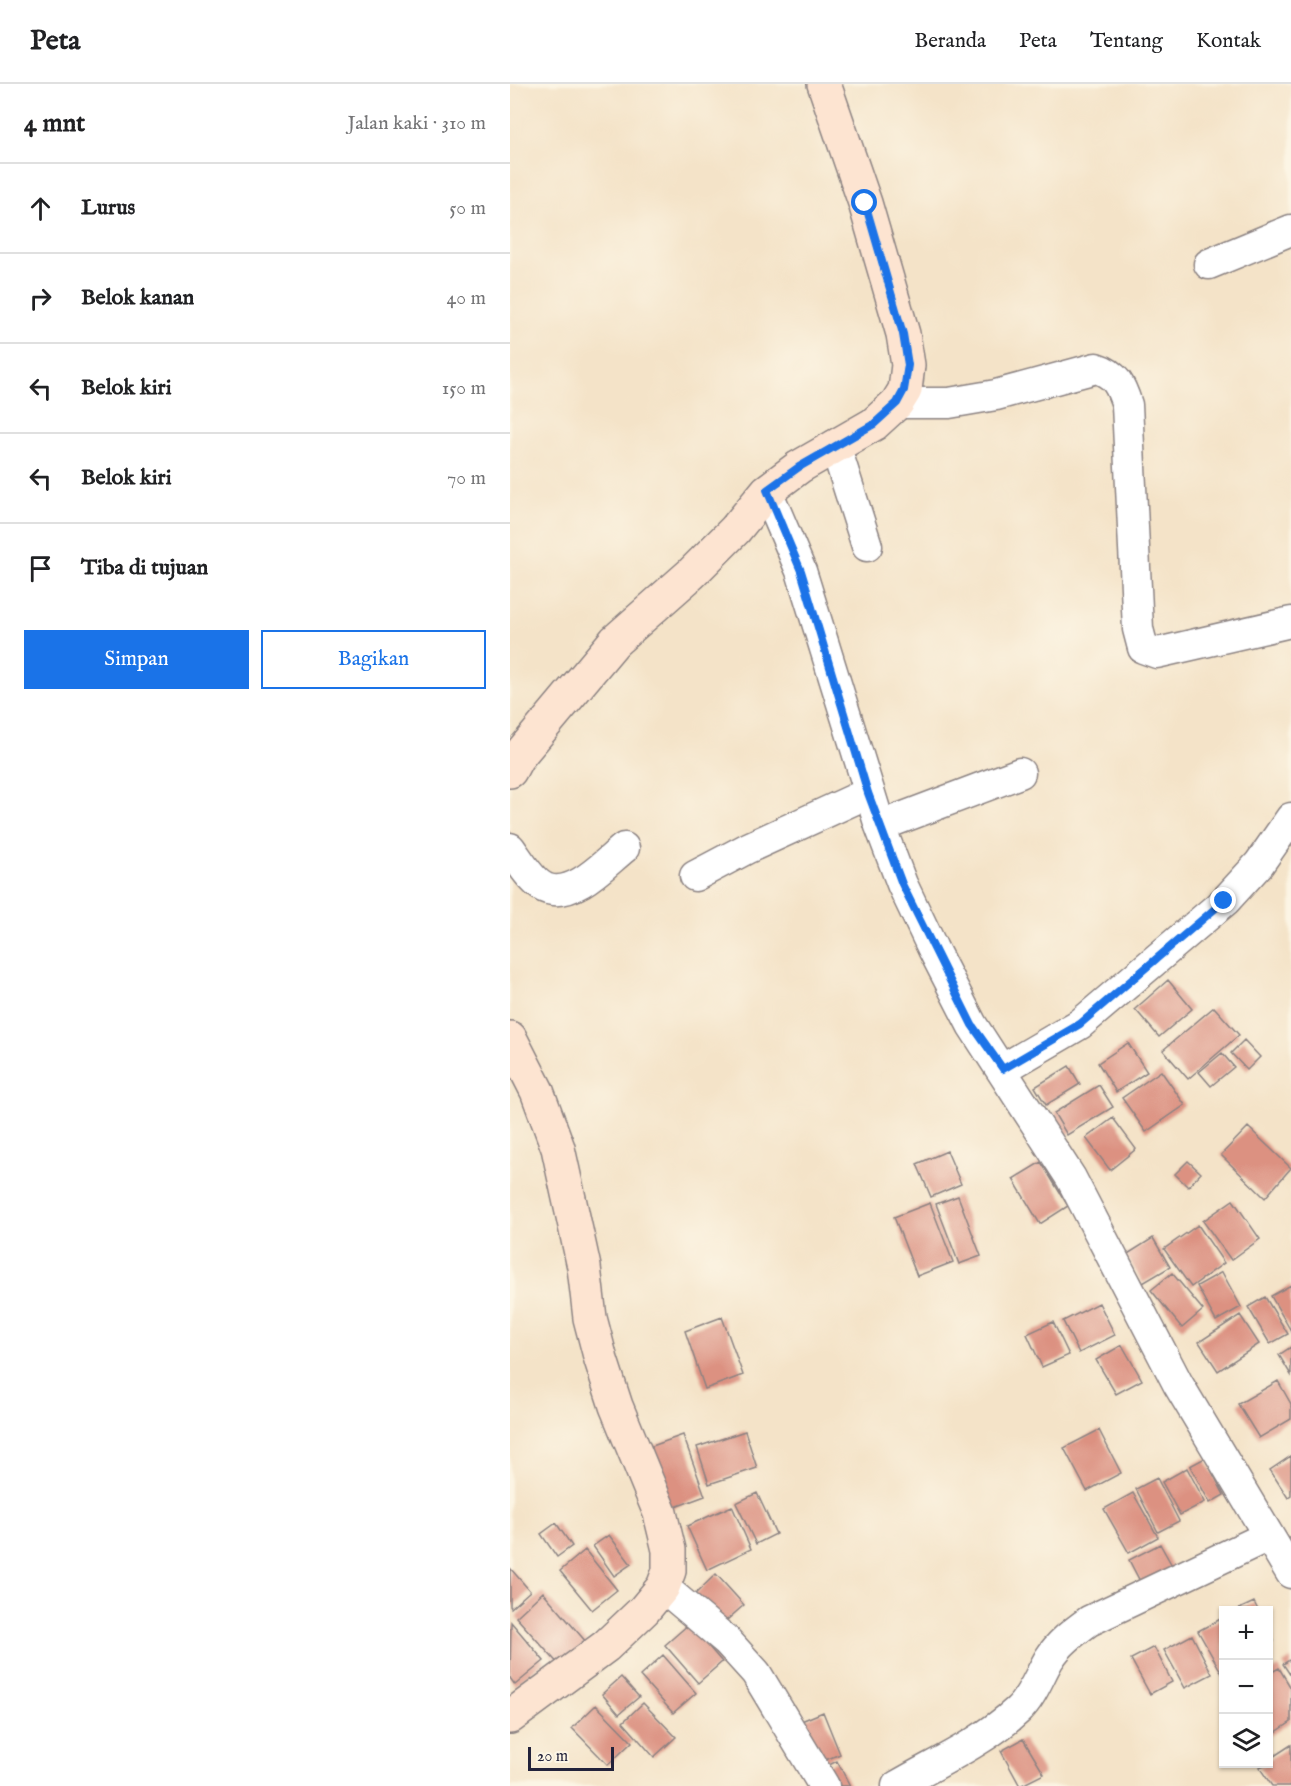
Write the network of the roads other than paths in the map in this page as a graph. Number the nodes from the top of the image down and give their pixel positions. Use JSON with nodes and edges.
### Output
{"nodes":[{"id":1,"x":824,"y":84,"type":"edge"},
{"id":2,"x":1291,"y":230,"type":"edge"},
{"id":3,"x":1209,"y":264,"type":"dead end"},
{"id":4,"x":897,"y":403,"type":"junction"},
{"id":5,"x":835,"y":445,"type":"junction"},
{"id":6,"x":767,"y":490,"type":"junction"},
{"id":7,"x":867,"y":546,"type":"dead end"},
{"id":8,"x":1291,"y":622,"type":"edge"},
{"id":9,"x":510,"y":771,"type":"edge"},
{"id":10,"x":1020,"y":773,"type":"dead end"},
{"id":11,"x":868,"y":793,"type":"junction"},
{"id":12,"x":1291,"y":818,"type":"edge"},
{"id":13,"x":880,"y":826,"type":"junction"},
{"id":14,"x":510,"y":848,"type":"edge"},
{"id":15,"x":624,"y":848,"type":"dead end"},
{"id":16,"x":695,"y":876,"type":"dead end"},
{"id":17,"x":510,"y":1038,"type":"edge"},
{"id":18,"x":1003,"y":1069,"type":"junction"},
{"id":19,"x":1268,"y":1536,"type":"junction"},
{"id":20,"x":1291,"y":1573,"type":"edge"},
{"id":21,"x":663,"y":1587,"type":"junction"},
{"id":22,"x":510,"y":1717,"type":"edge"},
{"id":23,"x":824,"y":1786,"type":"edge"},
{"id":24,"x":897,"y":1786,"type":"edge"}],
"edges":[{"from":1,"to":4,"type":"street"},
{"from":2,"to":3,"type":"street"},
{"from":4,"to":5,"type":"street"},
{"from":4,"to":8,"type":"street"},
{"from":5,"to":6,"type":"street"},
{"from":5,"to":7,"type":"street"},
{"from":6,"to":9,"type":"street"},
{"from":6,"to":11,"type":"street"},
{"from":10,"to":13,"type":"street"},
{"from":11,"to":13,"type":"street"},
{"from":11,"to":16,"type":"street"},
{"from":12,"to":18,"type":"street"},
{"from":13,"to":18,"type":"street"},
{"from":14,"to":15,"type":"street"},
{"from":17,"to":21,"type":"street"},
{"from":18,"to":19,"type":"street"},
{"from":19,"to":20,"type":"street"},
{"from":19,"to":24,"type":"street"},
{"from":21,"to":22,"type":"street"},
{"from":21,"to":23,"type":"street"}]}
